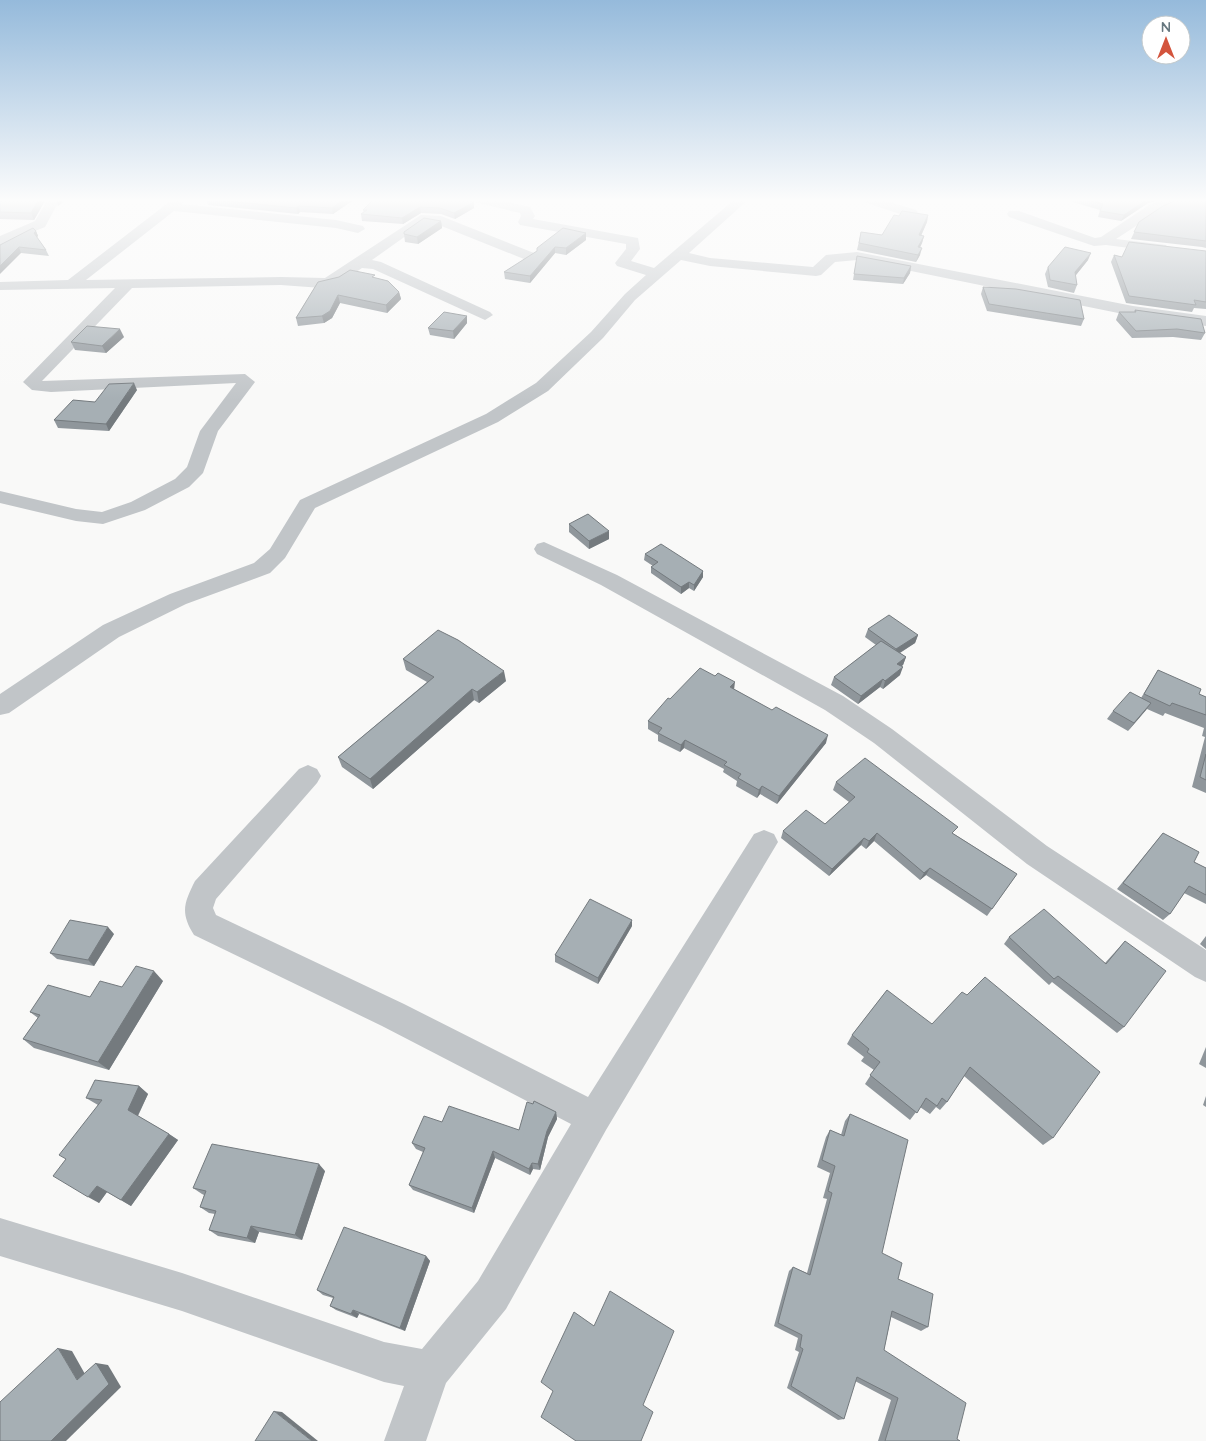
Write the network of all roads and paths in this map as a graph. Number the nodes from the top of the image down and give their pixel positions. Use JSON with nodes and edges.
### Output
{"nodes":[{"id":1,"x":95,"y":266,"type":"edge"},
{"id":2,"x":355,"y":266,"type":"edge"},
{"id":3,"x":379,"y":266,"type":"edge"},
{"id":4,"x":630,"y":266,"type":"edge"},
{"id":5,"x":666,"y":266,"type":"edge"},
{"id":6,"x":755,"y":266,"type":"edge"},
{"id":7,"x":822,"y":266,"type":"edge"},
{"id":8,"x":909,"y":266,"type":"edge"},
{"id":9,"x":657,"y":274,"type":"junction"},
{"id":10,"x":128,"y":284,"type":"junction"},
{"id":11,"x":71,"y":285,"type":"junction"},
{"id":12,"x":0,"y":286,"type":"edge"},
{"id":13,"x":485,"y":315,"type":"dead end"},
{"id":14,"x":1206,"y":322,"type":"edge"},
{"id":15,"x":0,"y":497,"type":"edge"},
{"id":16,"x":544,"y":549,"type":"dead end"},
{"id":17,"x":0,"y":706,"type":"edge"},
{"id":18,"x":308,"y":776,"type":"dead end"},
{"id":19,"x":764,"y":842,"type":"dead end"},
{"id":20,"x":1206,"y":967,"type":"edge"},
{"id":21,"x":594,"y":1118,"type":"junction"},
{"id":22,"x":0,"y":1237,"type":"edge"},
{"id":23,"x":430,"y":1371,"type":"junction"},
{"id":24,"x":405,"y":1441,"type":"edge"}],
"edges":[{"from":1,"to":11,"type":"street"},
{"from":2,"to":10,"type":"street"},
{"from":3,"to":13,"type":"street"},
{"from":4,"to":9,"type":"street"},
{"from":5,"to":9,"type":"street"},
{"from":6,"to":7,"type":"street"},
{"from":8,"to":14,"type":"street"},
{"from":9,"to":17,"type":"street"},
{"from":10,"to":11,"type":"street"},
{"from":10,"to":15,"type":"street"},
{"from":11,"to":12,"type":"street"},
{"from":16,"to":20,"type":"street"},
{"from":18,"to":21,"type":"street"},
{"from":19,"to":21,"type":"street"},
{"from":21,"to":23,"type":"street"},
{"from":22,"to":23,"type":"street"},
{"from":23,"to":24,"type":"street"}]}
